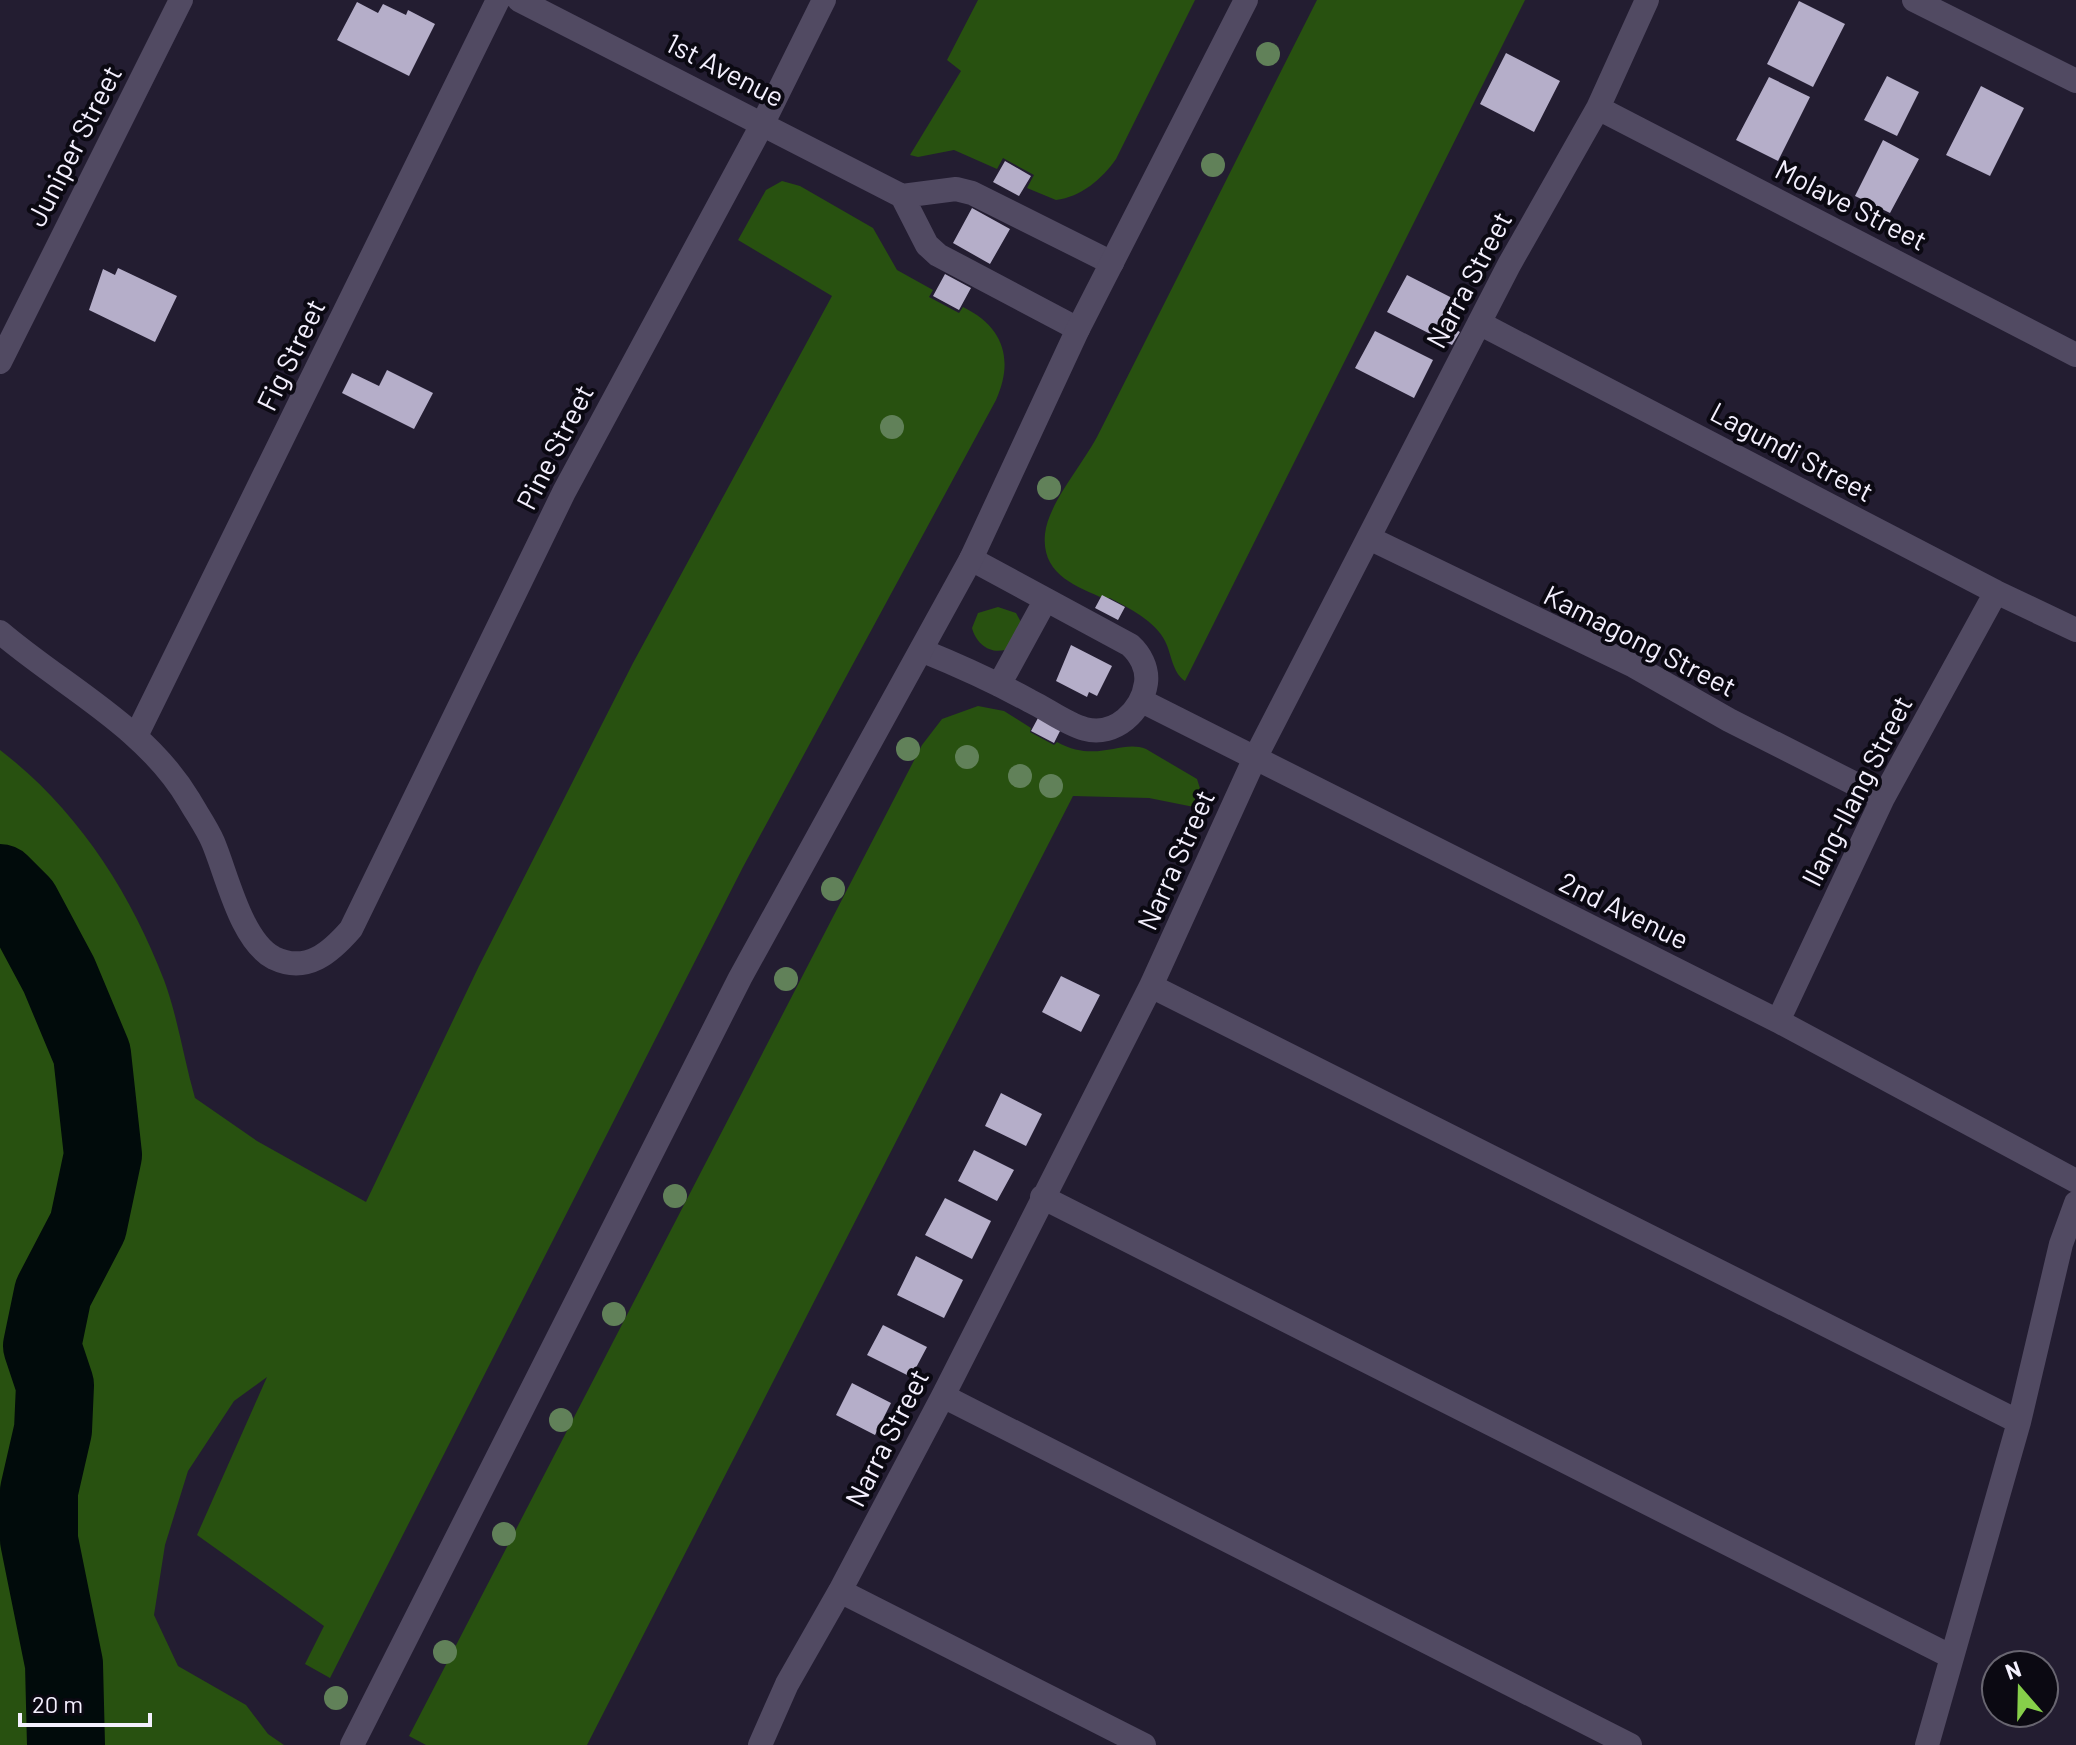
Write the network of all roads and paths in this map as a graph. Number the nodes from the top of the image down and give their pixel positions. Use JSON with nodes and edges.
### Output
{"nodes":[{"id":1,"x":181,"y":0,"type":"edge"},
{"id":2,"x":498,"y":0,"type":"edge"},
{"id":3,"x":519,"y":0,"type":"edge"},
{"id":4,"x":824,"y":0,"type":"edge"},
{"id":5,"x":1246,"y":0,"type":"edge"},
{"id":6,"x":1647,"y":0,"type":"edge"},
{"id":7,"x":1914,"y":0,"type":"edge"},
{"id":8,"x":2076,"y":81,"type":"edge"},
{"id":9,"x":1598,"y":108,"type":"junction"},
{"id":10,"x":763,"y":123,"type":"junction"},
{"id":11,"x":902,"y":196,"type":"junction"},
{"id":12,"x":1112,"y":263,"type":"junction"},
{"id":13,"x":1481,"y":324,"type":"junction"},
{"id":14,"x":1078,"y":329,"type":"junction"},
{"id":15,"x":2076,"y":355,"type":"edge"},
{"id":16,"x":0,"y":362,"type":"edge"},
{"id":17,"x":1369,"y":538,"type":"junction"},
{"id":18,"x":971,"y":559,"type":"junction"},
{"id":19,"x":1996,"y":592,"type":"junction"},
{"id":20,"x":1045,"y":601,"type":"junction"},
{"id":21,"x":2076,"y":630,"type":"edge"},
{"id":22,"x":0,"y":632,"type":"edge"},
{"id":23,"x":923,"y":651,"type":"junction"},
{"id":24,"x":999,"y":685,"type":"junction"},
{"id":25,"x":1142,"y":701,"type":"junction"},
{"id":26,"x":136,"y":736,"type":"junction"},
{"id":27,"x":1254,"y":760,"type":"junction"},
{"id":28,"x":1883,"y":798,"type":"junction"},
{"id":29,"x":1151,"y":986,"type":"junction"},
{"id":30,"x":1778,"y":1021,"type":"junction"},
{"id":31,"x":2076,"y":1181,"type":"edge"},
{"id":32,"x":1042,"y":1197,"type":"junction"},
{"id":33,"x":2076,"y":1203,"type":"edge"},
{"id":34,"x":943,"y":1396,"type":"junction"},
{"id":35,"x":2019,"y":1422,"type":"junction"},
{"id":36,"x":840,"y":1591,"type":"junction"},
{"id":37,"x":1950,"y":1656,"type":"junction"},
{"id":38,"x":352,"y":1745,"type":"edge"},
{"id":39,"x":760,"y":1745,"type":"edge"},
{"id":40,"x":1144,"y":1745,"type":"edge"},
{"id":41,"x":1630,"y":1745,"type":"edge"},
{"id":42,"x":1927,"y":1745,"type":"edge"}],
"edges":[{"from":1,"to":16,"type":"street","name":"Juniper Street"},
{"from":2,"to":26,"type":"street","name":"Fig Street"},
{"from":3,"to":10,"type":"street","name":"1st Avenue"},
{"from":4,"to":10,"type":"street","name":"Pine Street"},
{"from":5,"to":12,"type":"street"},
{"from":6,"to":9,"type":"street","name":"Narra Street"},
{"from":7,"to":8,"type":"street"},
{"from":9,"to":13,"type":"street","name":"Narra Street"},
{"from":9,"to":15,"type":"street","name":"Molave Street"},
{"from":10,"to":11,"type":"street","name":"1st Avenue"},
{"from":10,"to":26,"type":"street","name":"Pine Street"},
{"from":11,"to":12,"type":"street"},
{"from":11,"to":14,"type":"street"},
{"from":12,"to":14,"type":"street"},
{"from":13,"to":17,"type":"street","name":"Narra Street"},
{"from":13,"to":19,"type":"street","name":"Lagundi Street"},
{"from":14,"to":18,"type":"street"},
{"from":17,"to":27,"type":"street","name":"Narra Street"},
{"from":17,"to":28,"type":"street","name":"Kamagong Street"},
{"from":18,"to":20,"type":"street"},
{"from":18,"to":23,"type":"street"},
{"from":19,"to":21,"type":"street","name":"Lagundi Street"},
{"from":19,"to":28,"type":"street","name":"Ilang-Ilang Street"},
{"from":20,"to":24,"type":"street"},
{"from":20,"to":25,"type":"street"},
{"from":22,"to":26,"type":"street","name":"Pine Street"},
{"from":23,"to":24,"type":"street"},
{"from":23,"to":38,"type":"street"},
{"from":24,"to":25,"type":"street"},
{"from":25,"to":27,"type":"street","name":"2nd Avenue"},
{"from":27,"to":29,"type":"street","name":"Narra Street"},
{"from":27,"to":30,"type":"street","name":"2nd Avenue"},
{"from":28,"to":30,"type":"street","name":"Ilang-Ilang Street"},
{"from":29,"to":32,"type":"street","name":"Narra Street"},
{"from":29,"to":35,"type":"street"},
{"from":30,"to":31,"type":"street","name":"2nd Avenue"},
{"from":32,"to":34,"type":"street","name":"Narra Street"},
{"from":32,"to":37,"type":"street"},
{"from":33,"to":35,"type":"street"},
{"from":34,"to":36,"type":"street","name":"Narra Street"},
{"from":34,"to":41,"type":"street"},
{"from":35,"to":37,"type":"street"},
{"from":36,"to":39,"type":"street","name":"Narra Street"},
{"from":36,"to":40,"type":"street"},
{"from":37,"to":42,"type":"street"}]}
